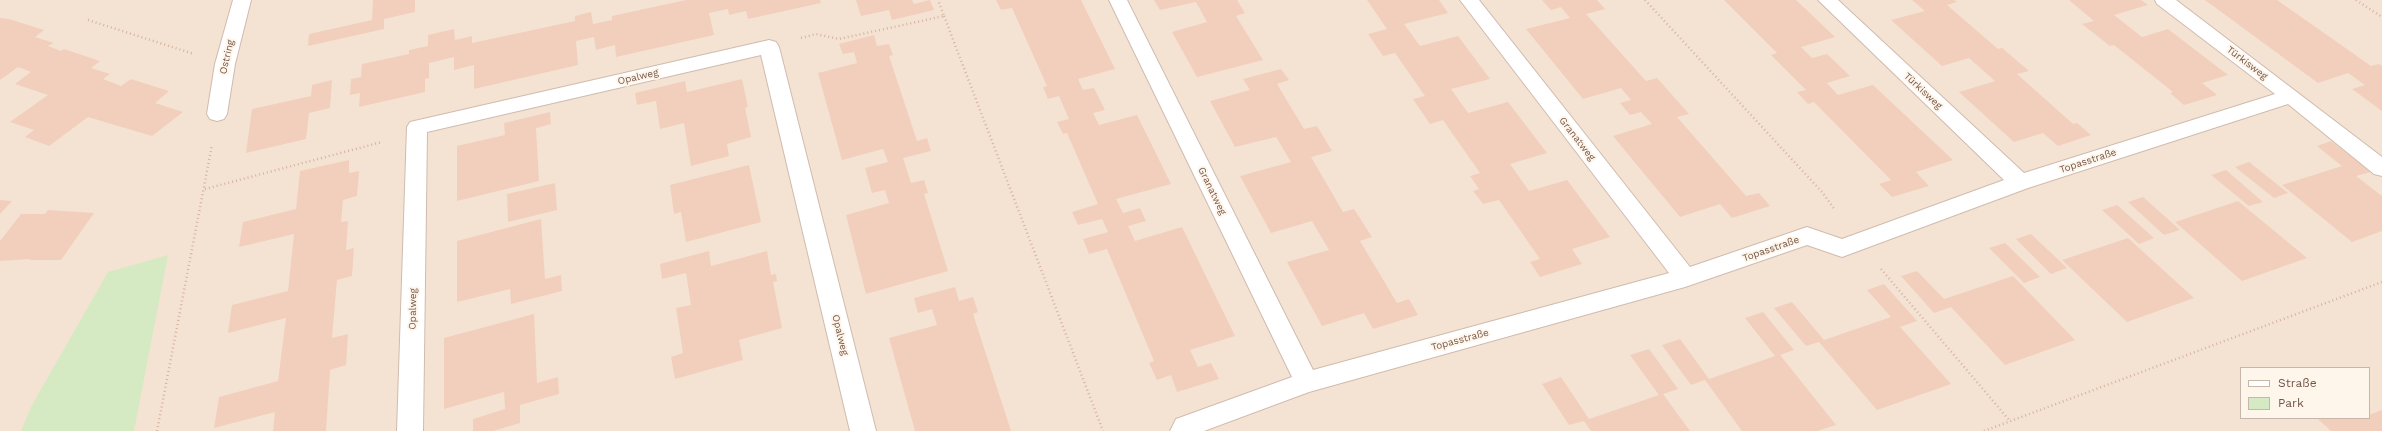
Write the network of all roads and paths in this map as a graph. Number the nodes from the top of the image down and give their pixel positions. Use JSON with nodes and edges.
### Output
{"nodes":[{"id":1,"x":242,"y":0,"type":"edge"},
{"id":2,"x":938,"y":0,"type":"edge"},
{"id":3,"x":1118,"y":0,"type":"edge"},
{"id":4,"x":1469,"y":0,"type":"edge"},
{"id":5,"x":1645,"y":0,"type":"edge"},
{"id":6,"x":1827,"y":0,"type":"edge"},
{"id":7,"x":2164,"y":0,"type":"edge"},
{"id":8,"x":2356,"y":0,"type":"edge"},
{"id":9,"x":944,"y":16,"type":"junction"},
{"id":10,"x":2382,"y":17,"type":"edge"},
{"id":11,"x":88,"y":20,"type":"dead end"},
{"id":12,"x":769,"y":47,"type":"junction"},
{"id":13,"x":225,"y":64,"type":"junction"},
{"id":14,"x":2291,"y":96,"type":"junction"},
{"id":15,"x":217,"y":114,"type":"joint"},
{"id":16,"x":417,"y":127,"type":"junction"},
{"id":17,"x":2382,"y":168,"type":"edge"},
{"id":18,"x":2020,"y":182,"type":"junction"},
{"id":19,"x":205,"y":189,"type":"junction"},
{"id":20,"x":1858,"y":241,"type":"junction"},
{"id":21,"x":1685,"y":278,"type":"junction"},
{"id":22,"x":2382,"y":282,"type":"edge"},
{"id":23,"x":1307,"y":382,"type":"junction"},
{"id":24,"x":2010,"y":421,"type":"junction"},
{"id":25,"x":158,"y":431,"type":"edge"},
{"id":26,"x":410,"y":431,"type":"edge"},
{"id":27,"x":863,"y":431,"type":"edge"},
{"id":28,"x":1103,"y":431,"type":"edge"},
{"id":29,"x":1183,"y":431,"type":"edge"},
{"id":30,"x":1984,"y":431,"type":"edge"}],
"edges":[{"from":1,"to":13,"type":"street","name":"Ostring"},
{"from":2,"to":9,"type":"path"},
{"from":3,"to":23,"type":"street","name":"Granatweg"},
{"from":4,"to":21,"type":"street","name":"Granatweg"},
{"from":5,"to":20,"type":"path"},
{"from":6,"to":18,"type":"street","name":"Türkisweg"},
{"from":7,"to":14,"type":"street","name":"Türkisweg"},
{"from":8,"to":10,"type":"path"},
{"from":9,"to":12,"type":"path"},
{"from":9,"to":28,"type":"path"},
{"from":11,"to":13,"type":"path"},
{"from":12,"to":16,"type":"street","name":"Opalweg"},
{"from":12,"to":27,"type":"street","name":"Opalweg"},
{"from":13,"to":15,"type":"street","name":"Ostring"},
{"from":14,"to":17,"type":"street"},
{"from":14,"to":18,"type":"street","name":"Topasstraße"},
{"from":15,"to":19,"type":"path"},
{"from":16,"to":19,"type":"path"},
{"from":16,"to":26,"type":"street","name":"Opalweg"},
{"from":18,"to":20,"type":"street","name":"Topasstraße"},
{"from":19,"to":25,"type":"path"},
{"from":20,"to":21,"type":"street","name":"Topasstraße"},
{"from":20,"to":24,"type":"path"},
{"from":21,"to":23,"type":"street","name":"Topasstraße"},
{"from":22,"to":24,"type":"path"},
{"from":23,"to":29,"type":"street","name":"Topasstraße"},
{"from":24,"to":30,"type":"path"}]}
